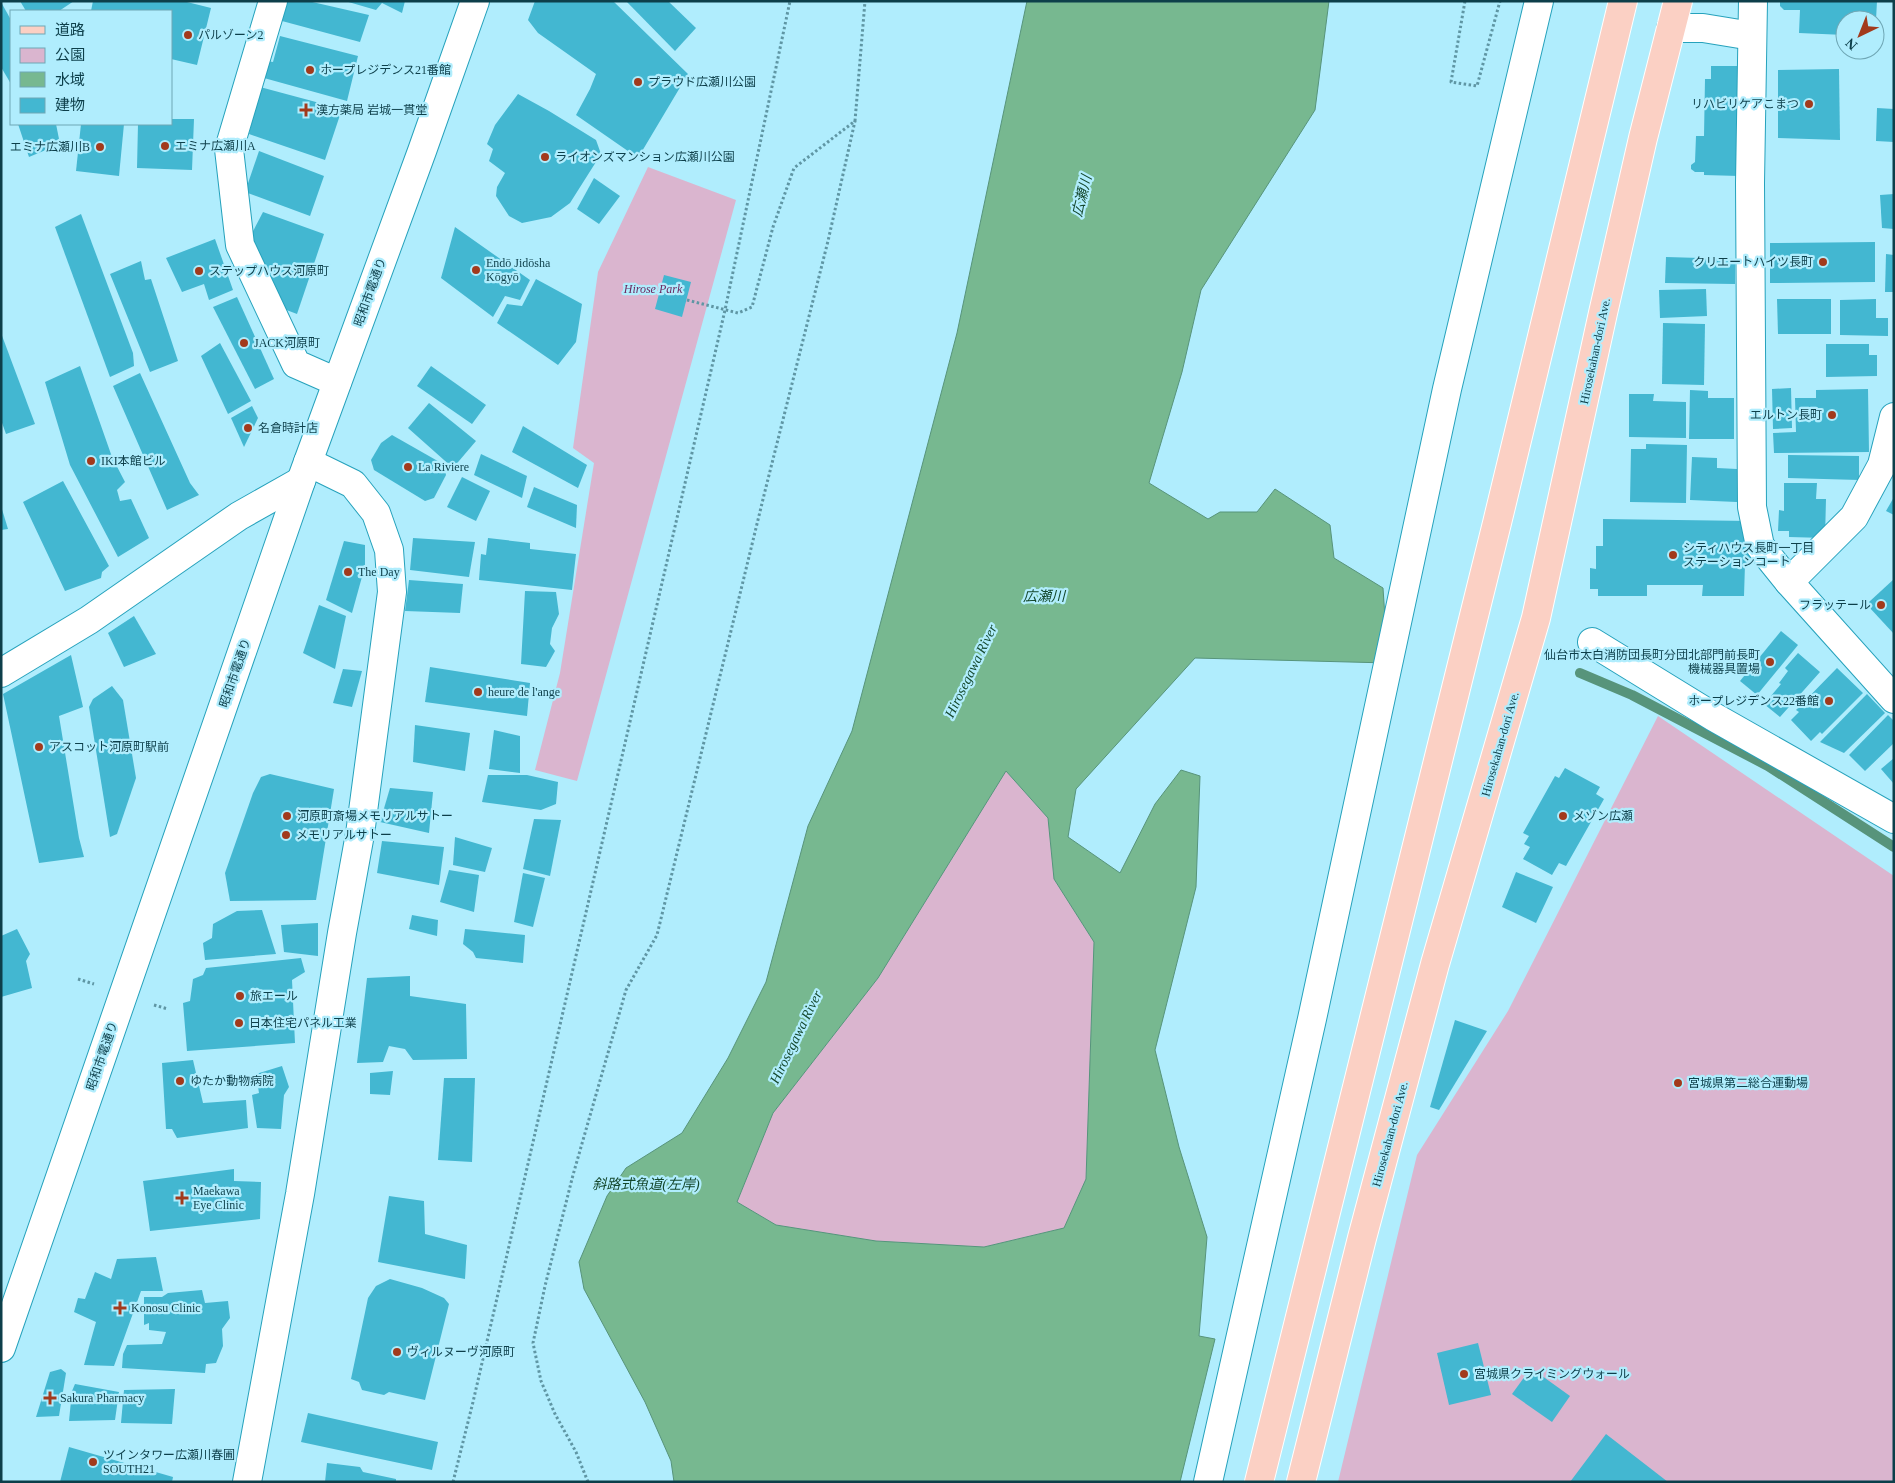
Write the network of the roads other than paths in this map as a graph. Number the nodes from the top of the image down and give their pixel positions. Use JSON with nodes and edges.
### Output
{"nodes":[{"id":1,"x":273,"y":1,"type":"edge"},
{"id":2,"x":475,"y":1,"type":"edge"},
{"id":3,"x":1539,"y":1,"type":"edge"},
{"id":4,"x":1623,"y":1,"type":"edge"},
{"id":5,"x":1678,"y":1,"type":"edge"},
{"id":6,"x":1753,"y":1,"type":"edge"},
{"id":7,"x":1671,"y":28,"type":"junction"},
{"id":8,"x":1752,"y":36,"type":"junction"},
{"id":9,"x":337,"y":382,"type":"junction"},
{"id":10,"x":1894,"y":418,"type":"edge"},
{"id":11,"x":305,"y":472,"type":"junction"},
{"id":12,"x":1789,"y":582,"type":"junction"},
{"id":13,"x":1592,"y":642,"type":"dead end"},
{"id":14,"x":1,"y":673,"type":"edge"},
{"id":15,"x":1892,"y":695,"type":"edge"},
{"id":16,"x":1894,"y":819,"type":"edge"},
{"id":17,"x":1,"y":1348,"type":"edge"},
{"id":18,"x":247,"y":1482,"type":"edge"},
{"id":19,"x":1208,"y":1482,"type":"edge"},
{"id":20,"x":1259,"y":1482,"type":"edge"},
{"id":21,"x":1301,"y":1482,"type":"edge"}],
"edges":[{"from":1,"to":9,"type":"street"},
{"from":2,"to":9,"type":"street","name":"昭和市電通り"},
{"from":3,"to":19,"type":"street"},
{"from":4,"to":20,"type":"main road"},
{"from":5,"to":7,"type":"main road","name":"Hirosekahan-dori Ave."},
{"from":6,"to":8,"type":"street"},
{"from":7,"to":8,"type":"street"},
{"from":7,"to":21,"type":"main road","name":"Hirosekahan-dori Ave."},
{"from":8,"to":12,"type":"street"},
{"from":9,"to":11,"type":"street","name":"昭和市電通り"},
{"from":10,"to":12,"type":"street"},
{"from":11,"to":14,"type":"street"},
{"from":11,"to":17,"type":"street","name":"昭和市電通り"},
{"from":11,"to":18,"type":"street"},
{"from":12,"to":15,"type":"street"},
{"from":13,"to":16,"type":"street"}]}
